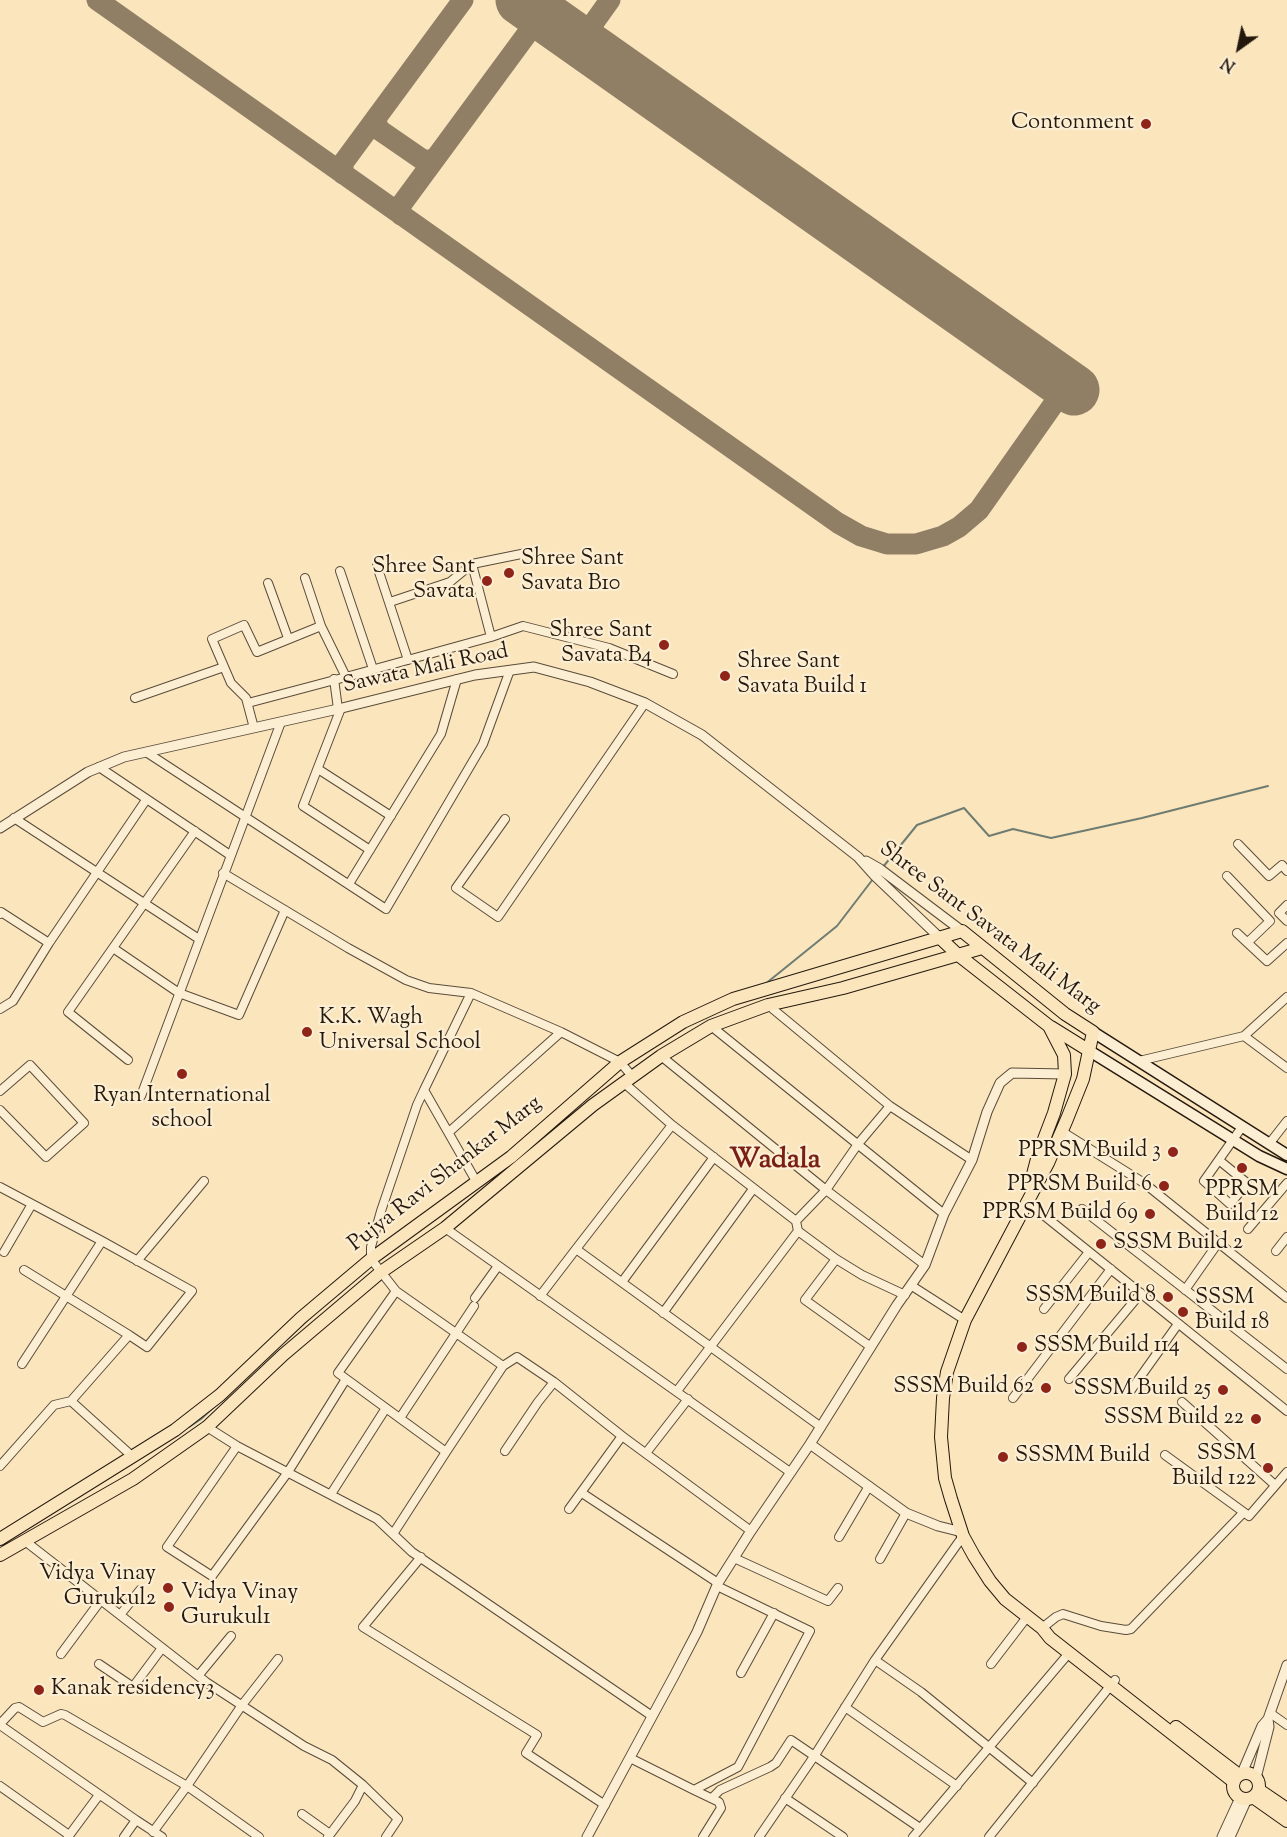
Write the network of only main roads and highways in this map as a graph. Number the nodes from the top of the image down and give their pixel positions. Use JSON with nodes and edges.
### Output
{"nodes":[{"id":1,"x":963,"y":931,"type":"joint"},
{"id":2,"x":939,"y":937,"type":"junction"},
{"id":3,"x":982,"y":948,"type":"junction"},
{"id":4,"x":957,"y":954,"type":"junction"},
{"id":5,"x":1049,"y":1026,"type":"junction"},
{"id":6,"x":1093,"y":1032,"type":"junction"},
{"id":7,"x":1088,"y":1050,"type":"junction"},
{"id":8,"x":1287,"y":1155,"type":"edge"},
{"id":9,"x":1287,"y":1169,"type":"edge"},
{"id":10,"x":1026,"y":1202,"type":"junction"},
{"id":11,"x":2,"y":1537,"type":"edge"},
{"id":12,"x":5,"y":1552,"type":"edge"},
{"id":13,"x":1042,"y":1629,"type":"junction"},
{"id":14,"x":1113,"y":1683,"type":"junction"},
{"id":15,"x":1238,"y":1777,"type":"junction"},
{"id":16,"x":1251,"y":1792,"type":"junction"},
{"id":17,"x":1287,"y":1809,"type":"edge"},
{"id":18,"x":1287,"y":1821,"type":"edge"}],
"edges":[{"from":1,"to":2,"type":"main road","name":"Pujya Ravi Shankar Marg"},
{"from":1,"to":3,"type":"main road","name":"Shree Sant Savata Mali Marg"},
{"from":2,"to":4,"type":"main road","name":"Shree Sant Savata Mali Marg"},
{"from":2,"to":11,"type":"main road","name":"Pujya Ravi Shankar Marg"},
{"from":3,"to":4,"type":"main road"},
{"from":3,"to":6,"type":"main road","name":"Shree Sant Savata Mali Marg"},
{"from":4,"to":5,"type":"main road","name":"Shree Sant Savata Mali Marg"},
{"from":4,"to":12,"type":"main road"},
{"from":5,"to":7,"type":"main road"},
{"from":5,"to":10,"type":"main road","name":"Shree Sant Savata Mali Marg"},
{"from":6,"to":7,"type":"main road","name":"Shree Sant Savata Mali Marg"},
{"from":6,"to":8,"type":"main road"},
{"from":7,"to":9,"type":"main road"},
{"from":7,"to":10,"type":"main road","name":"Shree Sant Savata Mali Marg"},
{"from":10,"to":13,"type":"main road","name":"Shree Sant Savata Mali Marg"},
{"from":13,"to":14,"type":"main road","name":"Shree Sant Savata Mali Marg"},
{"from":13,"to":14,"type":"main road","name":"Shree Sant Savata Mali Marg"},
{"from":14,"to":15,"type":"main road","name":"Shree Sant Savata Mali Marg"},
{"from":15,"to":16,"type":"main road","name":"Shree Sant Savata Mali Marg"},
{"from":15,"to":16,"type":"main road"},
{"from":16,"to":17,"type":"main road","name":"Shree Sant Savata Mali Marg"},
{"from":16,"to":18,"type":"main road","name":"Shree Sant Savata Mali Marg"}]}
